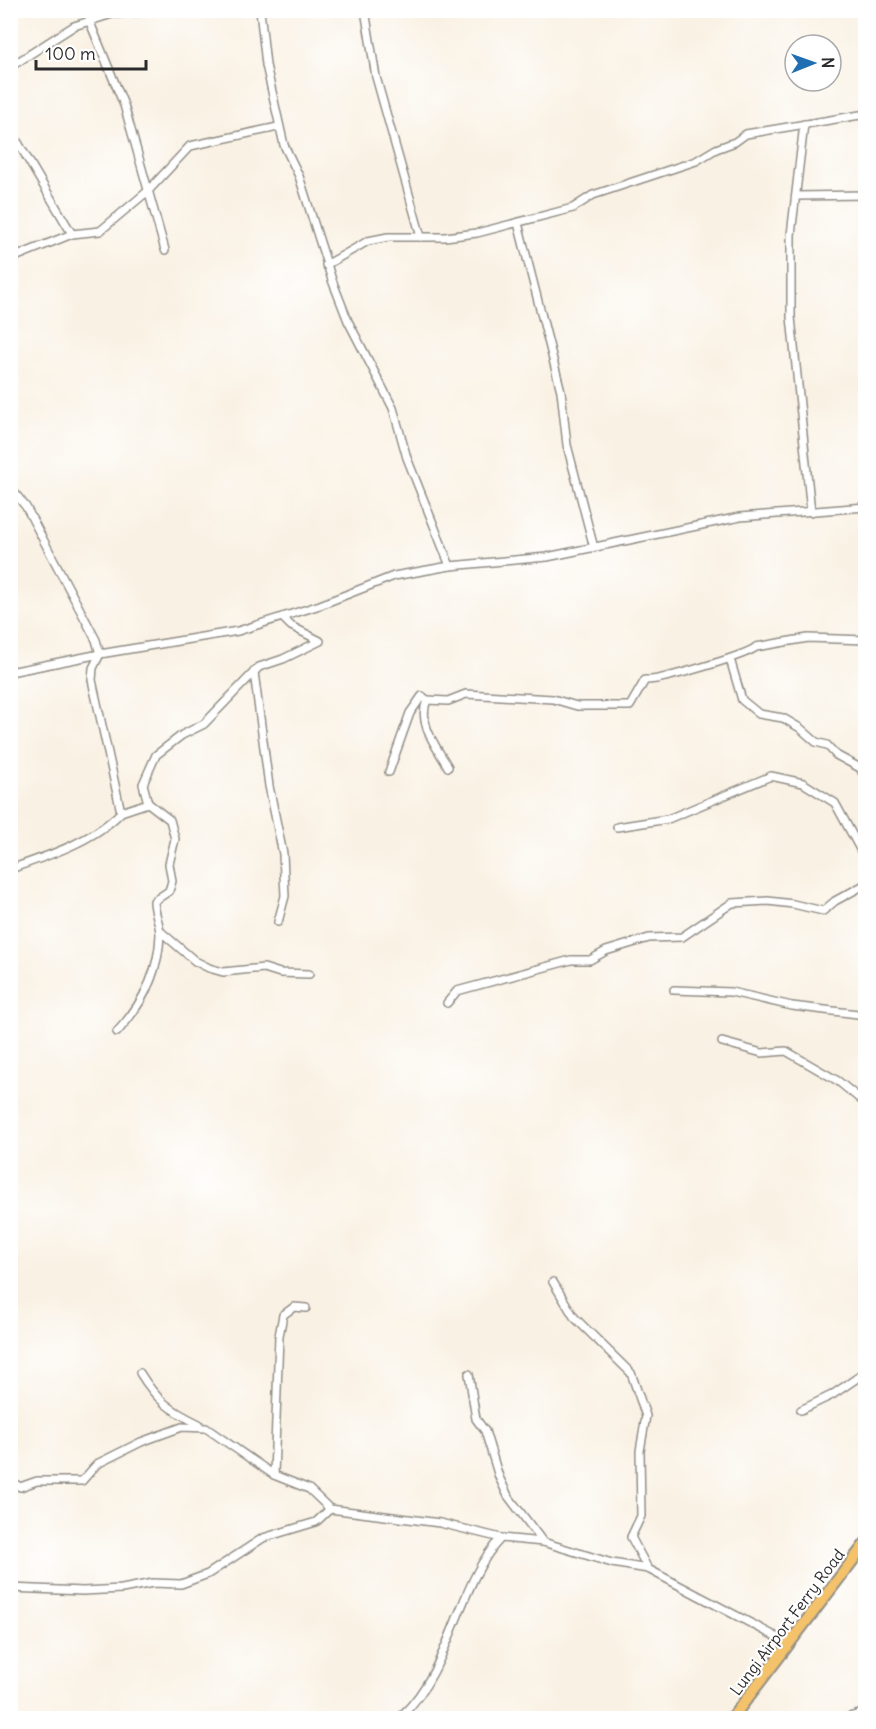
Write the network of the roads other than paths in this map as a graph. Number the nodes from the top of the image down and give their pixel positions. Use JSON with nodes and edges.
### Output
{"nodes":[{"id":1,"x":170,"y":10,"type":"edge"},
{"id":2,"x":260,"y":10,"type":"edge"},
{"id":3,"x":365,"y":10,"type":"edge"},
{"id":4,"x":111,"y":12,"type":"edge"},
{"id":5,"x":89,"y":20,"type":"junction"},
{"id":6,"x":10,"y":67,"type":"edge"},
{"id":7,"x":866,"y":114,"type":"edge"},
{"id":8,"x":804,"y":124,"type":"junction"},
{"id":9,"x":279,"y":127,"type":"junction"},
{"id":10,"x":10,"y":129,"type":"edge"},
{"id":11,"x":148,"y":191,"type":"junction"},
{"id":12,"x":866,"y":195,"type":"edge"},
{"id":13,"x":797,"y":196,"type":"junction"},
{"id":14,"x":518,"y":223,"type":"junction"},
{"id":15,"x":72,"y":234,"type":"junction"},
{"id":16,"x":421,"y":237,"type":"junction"},
{"id":17,"x":165,"y":250,"type":"dead end"},
{"id":18,"x":10,"y":259,"type":"edge"},
{"id":19,"x":326,"y":265,"type":"junction"},
{"id":20,"x":10,"y":487,"type":"edge"},
{"id":21,"x":866,"y":507,"type":"edge"},
{"id":22,"x":811,"y":512,"type":"junction"},
{"id":23,"x":594,"y":548,"type":"junction"},
{"id":24,"x":450,"y":566,"type":"junction"},
{"id":25,"x":282,"y":617,"type":"junction"},
{"id":26,"x":866,"y":640,"type":"edge"},
{"id":27,"x":100,"y":654,"type":"junction"},
{"id":28,"x":730,"y":659,"type":"junction"},
{"id":29,"x":10,"y":672,"type":"edge"},
{"id":30,"x":254,"y":672,"type":"junction"},
{"id":31,"x":427,"y":700,"type":"junction"},
{"id":32,"x":448,"y":767,"type":"dead end"},
{"id":33,"x":389,"y":772,"type":"dead end"},
{"id":34,"x":866,"y":779,"type":"edge"},
{"id":35,"x":148,"y":803,"type":"junction"},
{"id":36,"x":121,"y":812,"type":"junction"},
{"id":37,"x":617,"y":827,"type":"dead end"},
{"id":38,"x":866,"y":860,"type":"edge"},
{"id":39,"x":11,"y":867,"type":"edge"},
{"id":40,"x":866,"y":884,"type":"edge"},
{"id":41,"x":278,"y":922,"type":"dead end"},
{"id":42,"x":160,"y":931,"type":"junction"},
{"id":43,"x":309,"y":974,"type":"dead end"},
{"id":44,"x":674,"y":990,"type":"dead end"},
{"id":45,"x":447,"y":1003,"type":"dead end"},
{"id":46,"x":866,"y":1015,"type":"edge"},
{"id":47,"x":117,"y":1032,"type":"dead end"},
{"id":48,"x":722,"y":1042,"type":"dead end"},
{"id":49,"x":866,"y":1104,"type":"edge"},
{"id":50,"x":553,"y":1282,"type":"dead end"},
{"id":51,"x":306,"y":1308,"type":"dead end"},
{"id":52,"x":866,"y":1372,"type":"edge"},
{"id":53,"x":140,"y":1373,"type":"dead end"},
{"id":54,"x":469,"y":1374,"type":"dead end"},
{"id":55,"x":801,"y":1410,"type":"dead end"},
{"id":56,"x":206,"y":1428,"type":"junction"},
{"id":57,"x":274,"y":1475,"type":"junction"},
{"id":58,"x":10,"y":1480,"type":"edge"},
{"id":59,"x":330,"y":1509,"type":"junction"},
{"id":60,"x":501,"y":1538,"type":"junction"},
{"id":61,"x":543,"y":1542,"type":"junction"},
{"id":62,"x":866,"y":1543,"type":"edge"},
{"id":63,"x":648,"y":1569,"type":"junction"},
{"id":64,"x":10,"y":1588,"type":"edge"},
{"id":65,"x":788,"y":1643,"type":"junction"},
{"id":66,"x":866,"y":1712,"type":"edge"},
{"id":67,"x":402,"y":1715,"type":"dead end"},
{"id":68,"x":732,"y":1719,"type":"edge"},
{"id":69,"x":846,"y":1719,"type":"edge"}],
"edges":[{"from":1,"to":4,"type":"street"},
{"from":2,"to":9,"type":"street"},
{"from":3,"to":16,"type":"street"},
{"from":4,"to":5,"type":"street"},
{"from":5,"to":6,"type":"street"},
{"from":5,"to":11,"type":"street"},
{"from":7,"to":8,"type":"street"},
{"from":8,"to":13,"type":"street"},
{"from":8,"to":14,"type":"street"},
{"from":9,"to":11,"type":"street"},
{"from":9,"to":19,"type":"street"},
{"from":10,"to":15,"type":"street"},
{"from":11,"to":15,"type":"street"},
{"from":11,"to":17,"type":"street"},
{"from":12,"to":13,"type":"street"},
{"from":13,"to":22,"type":"street"},
{"from":14,"to":16,"type":"street"},
{"from":14,"to":23,"type":"street"},
{"from":15,"to":18,"type":"street"},
{"from":16,"to":19,"type":"street"},
{"from":19,"to":24,"type":"street"},
{"from":20,"to":27,"type":"street"},
{"from":21,"to":22,"type":"street"},
{"from":22,"to":23,"type":"street"},
{"from":23,"to":24,"type":"street"},
{"from":24,"to":25,"type":"street"},
{"from":25,"to":27,"type":"street"},
{"from":25,"to":30,"type":"street"},
{"from":26,"to":28,"type":"street"},
{"from":27,"to":29,"type":"street"},
{"from":27,"to":36,"type":"street"},
{"from":28,"to":31,"type":"street"},
{"from":28,"to":34,"type":"street"},
{"from":30,"to":35,"type":"street"},
{"from":30,"to":41,"type":"street"},
{"from":31,"to":32,"type":"street"},
{"from":31,"to":33,"type":"street"},
{"from":35,"to":36,"type":"street"},
{"from":35,"to":42,"type":"street"},
{"from":36,"to":39,"type":"street"},
{"from":37,"to":38,"type":"street"},
{"from":40,"to":45,"type":"street"},
{"from":42,"to":43,"type":"street"},
{"from":42,"to":47,"type":"street"},
{"from":44,"to":46,"type":"street"},
{"from":48,"to":49,"type":"street"},
{"from":50,"to":63,"type":"street"},
{"from":51,"to":57,"type":"street"},
{"from":52,"to":55,"type":"street"},
{"from":53,"to":56,"type":"street"},
{"from":54,"to":61,"type":"street"},
{"from":56,"to":57,"type":"street"},
{"from":56,"to":58,"type":"street"},
{"from":57,"to":59,"type":"street"},
{"from":59,"to":60,"type":"street"},
{"from":59,"to":64,"type":"street"},
{"from":60,"to":61,"type":"street"},
{"from":60,"to":67,"type":"street"},
{"from":61,"to":63,"type":"street"},
{"from":62,"to":65,"type":"main road","name":"Lungi Airport Ferry Road"},
{"from":63,"to":65,"type":"street"},
{"from":65,"to":68,"type":"main road","name":"Lungi Airport Ferry Road"},
{"from":66,"to":69,"type":"street"}]}
